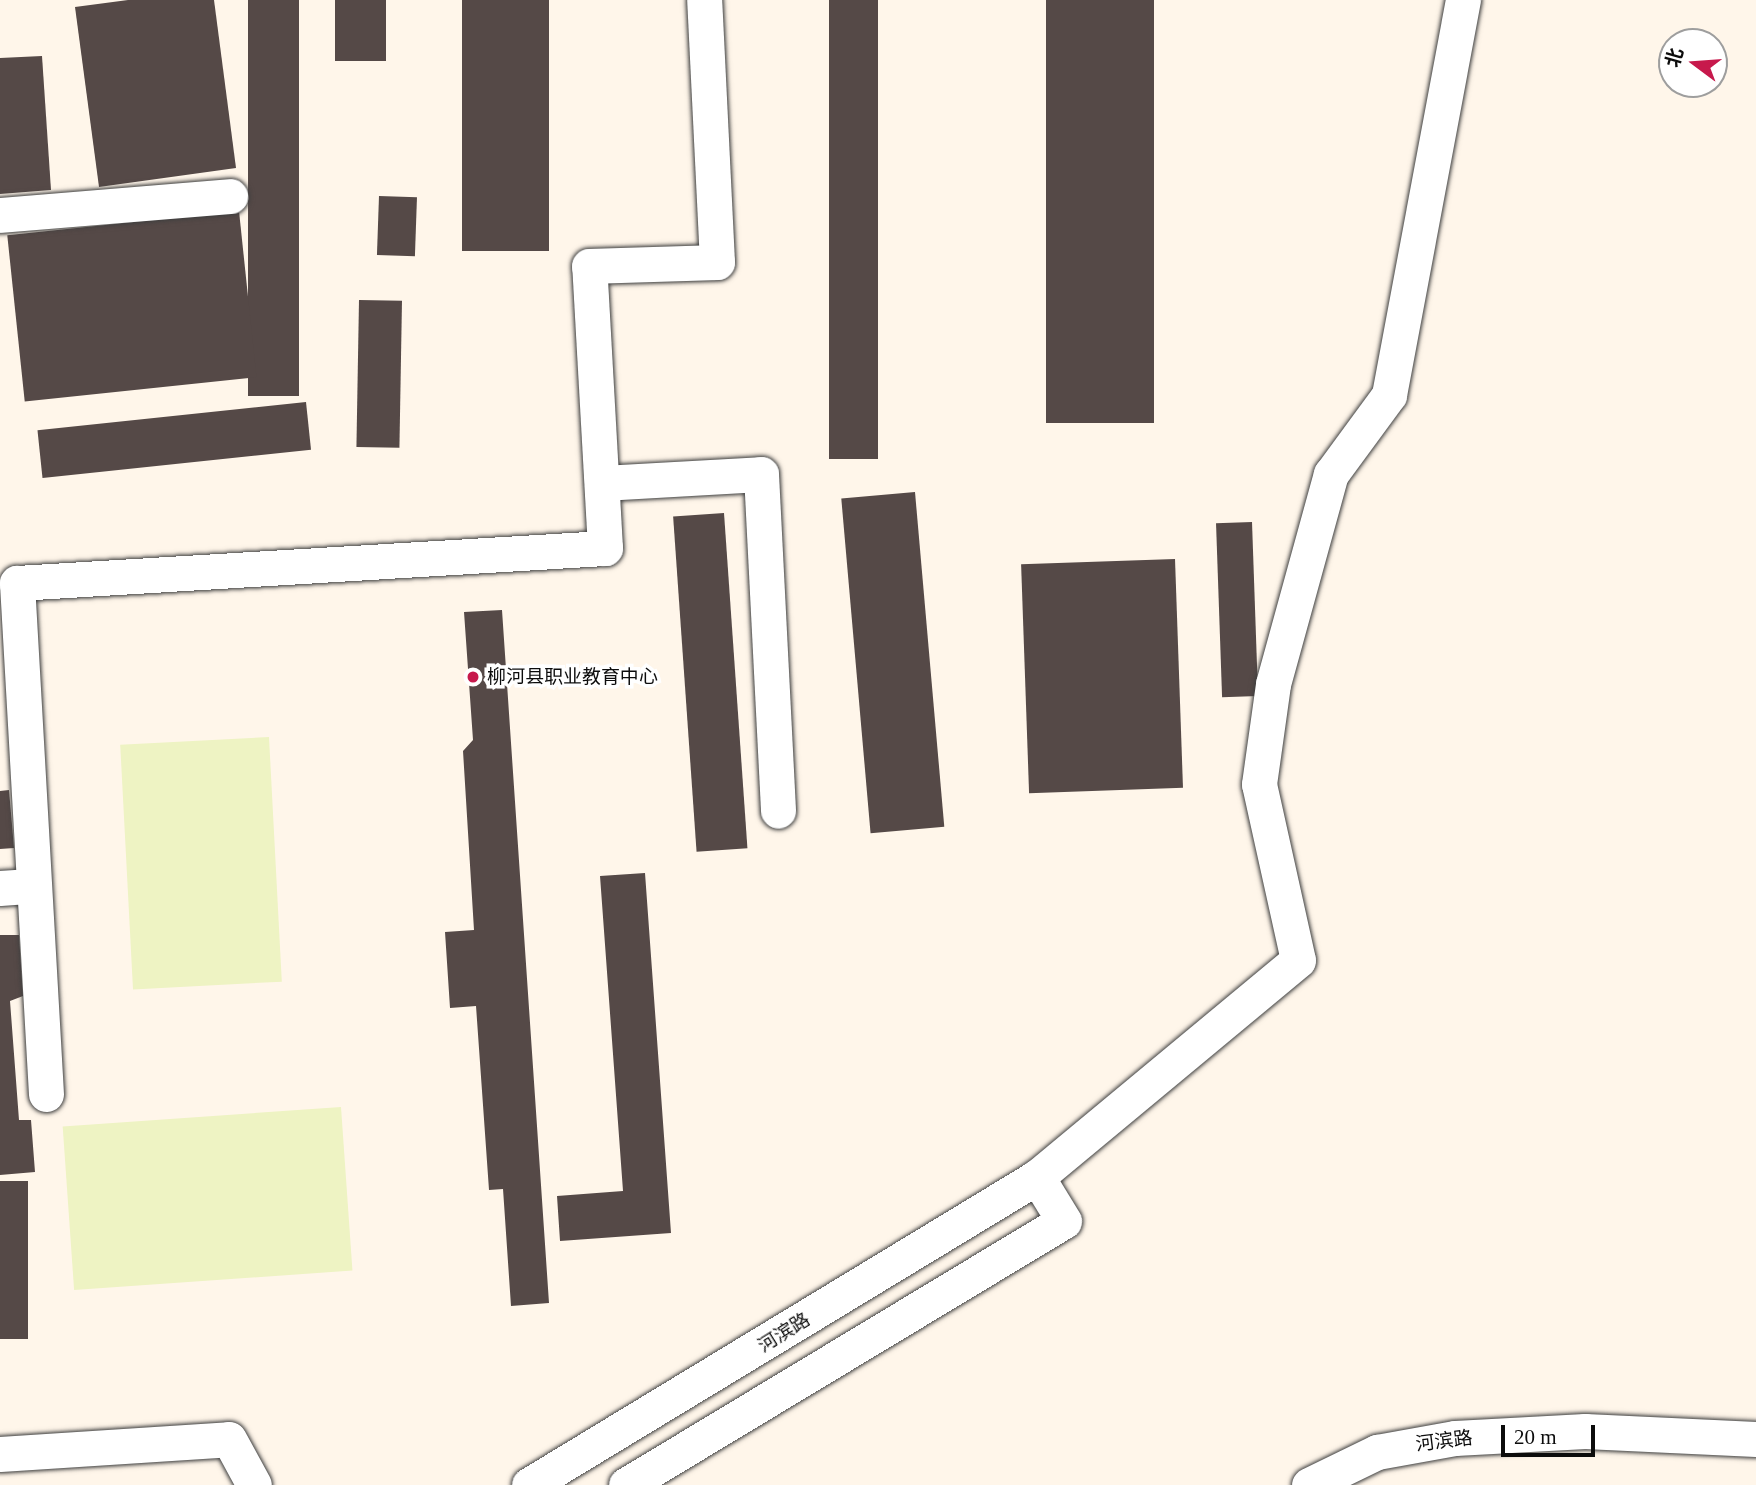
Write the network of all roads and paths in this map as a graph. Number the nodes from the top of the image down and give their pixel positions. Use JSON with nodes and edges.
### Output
{"nodes":[{"id":1,"x":704,"y":0,"type":"edge"},
{"id":2,"x":1463,"y":0,"type":"edge"},
{"id":3,"x":230,"y":196,"type":"dead end"},
{"id":4,"x":0,"y":215,"type":"edge"},
{"id":5,"x":602,"y":483,"type":"junction"},
{"id":6,"x":778,"y":811,"type":"dead end"},
{"id":7,"x":46,"y":1094,"type":"dead end"},
{"id":8,"x":1037,"y":1177,"type":"junction"},
{"id":9,"x":1756,"y":1438,"type":"edge"},
{"id":10,"x":0,"y":1454,"type":"edge"},
{"id":11,"x":254,"y":1485,"type":"edge"},
{"id":12,"x":529,"y":1485,"type":"edge"},
{"id":13,"x":626,"y":1485,"type":"edge"},
{"id":14,"x":1309,"y":1485,"type":"edge"}],
"edges":[{"from":1,"to":5,"type":"street"},
{"from":2,"to":8,"type":"street","name":"河滨路"},
{"from":3,"to":4,"type":"street"},
{"from":5,"to":6,"type":"street"},
{"from":5,"to":7,"type":"street"},
{"from":8,"to":12,"type":"street","name":"河滨路"},
{"from":8,"to":13,"type":"street"},
{"from":9,"to":14,"type":"street","name":"河滨路"},
{"from":10,"to":11,"type":"street"}]}
